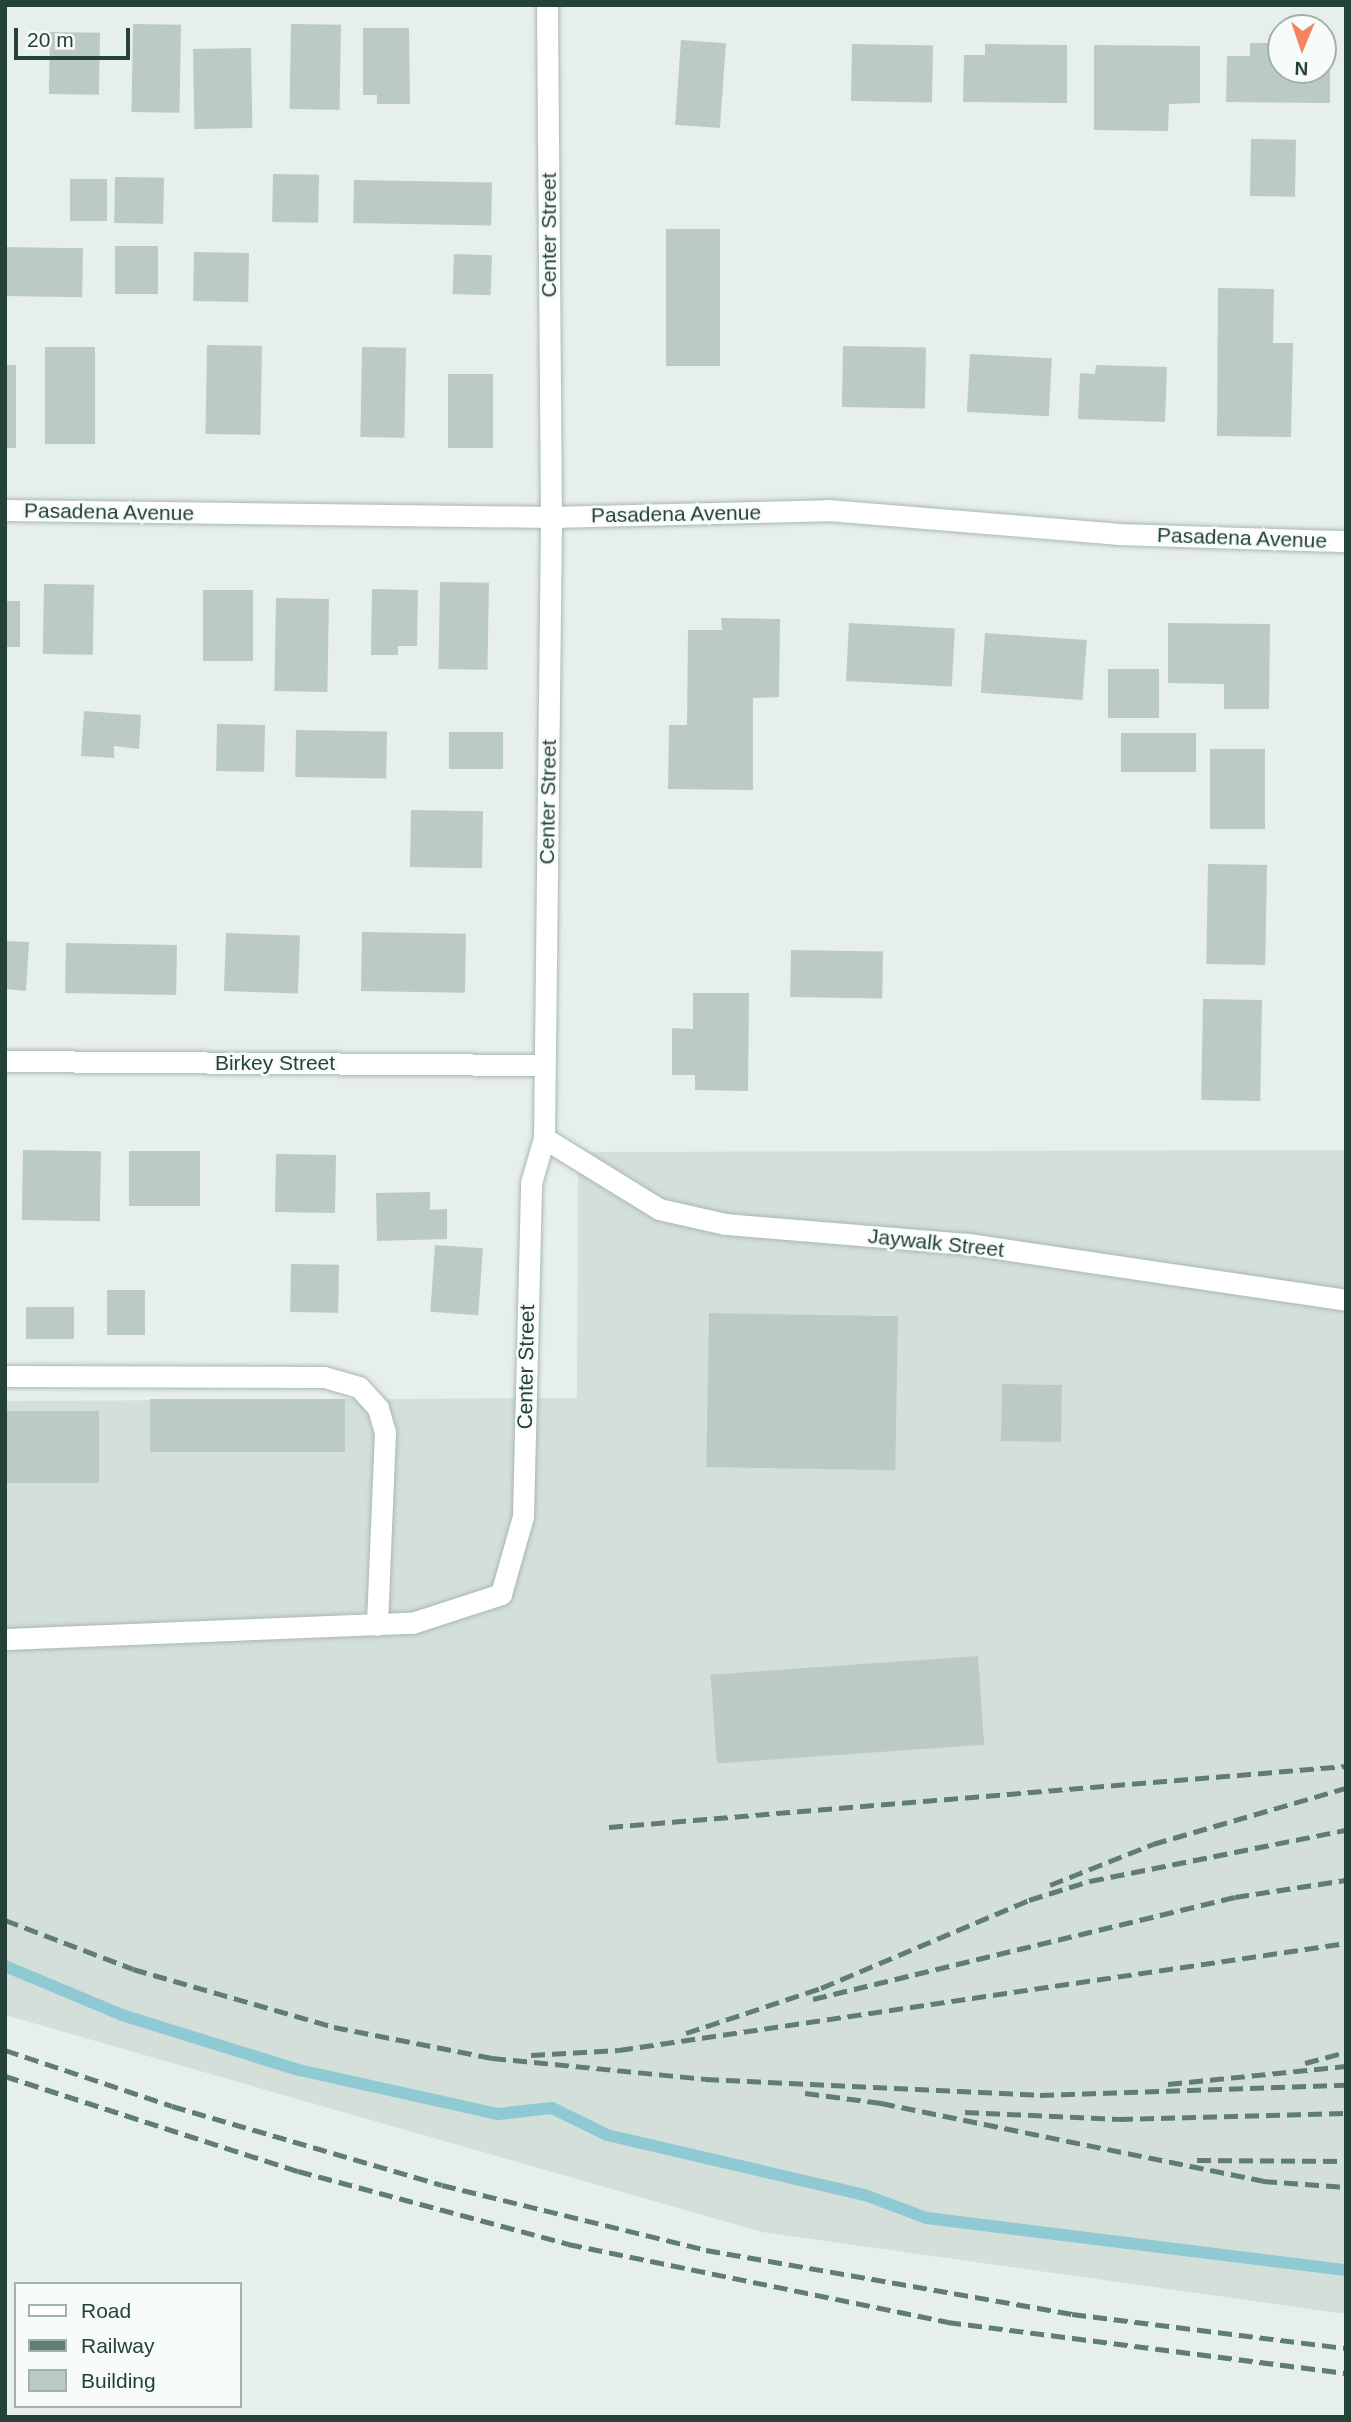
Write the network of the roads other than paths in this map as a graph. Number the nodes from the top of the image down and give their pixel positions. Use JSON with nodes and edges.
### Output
{"nodes":[{"id":1,"x":547,"y":5,"type":"edge"},
{"id":2,"x":5,"y":510,"type":"edge"},
{"id":3,"x":551,"y":517,"type":"junction"},
{"id":4,"x":1346,"y":541,"type":"edge"},
{"id":5,"x":5,"y":1061,"type":"edge"},
{"id":6,"x":544,"y":1065,"type":"junction"},
{"id":7,"x":544,"y":1138,"type":"junction"},
{"id":8,"x":1346,"y":1300,"type":"edge"},
{"id":9,"x":5,"y":1376,"type":"edge"},
{"id":10,"x":377,"y":1625,"type":"junction"},
{"id":11,"x":5,"y":1639,"type":"edge"}],
"edges":[{"from":1,"to":3,"type":"street","name":"Center Street"},
{"from":2,"to":3,"type":"street","name":"Pasadena Avenue"},
{"from":3,"to":4,"type":"street","name":"Pasadena Avenue"},
{"from":3,"to":6,"type":"street","name":"Center Street"},
{"from":5,"to":6,"type":"street","name":"Birkey Street"},
{"from":6,"to":7,"type":"street","name":"Center Street"},
{"from":7,"to":8,"type":"street","name":"Jaywalk Street"},
{"from":7,"to":10,"type":"street","name":"Center Street"},
{"from":9,"to":10,"type":"street"},
{"from":10,"to":11,"type":"street"}]}
